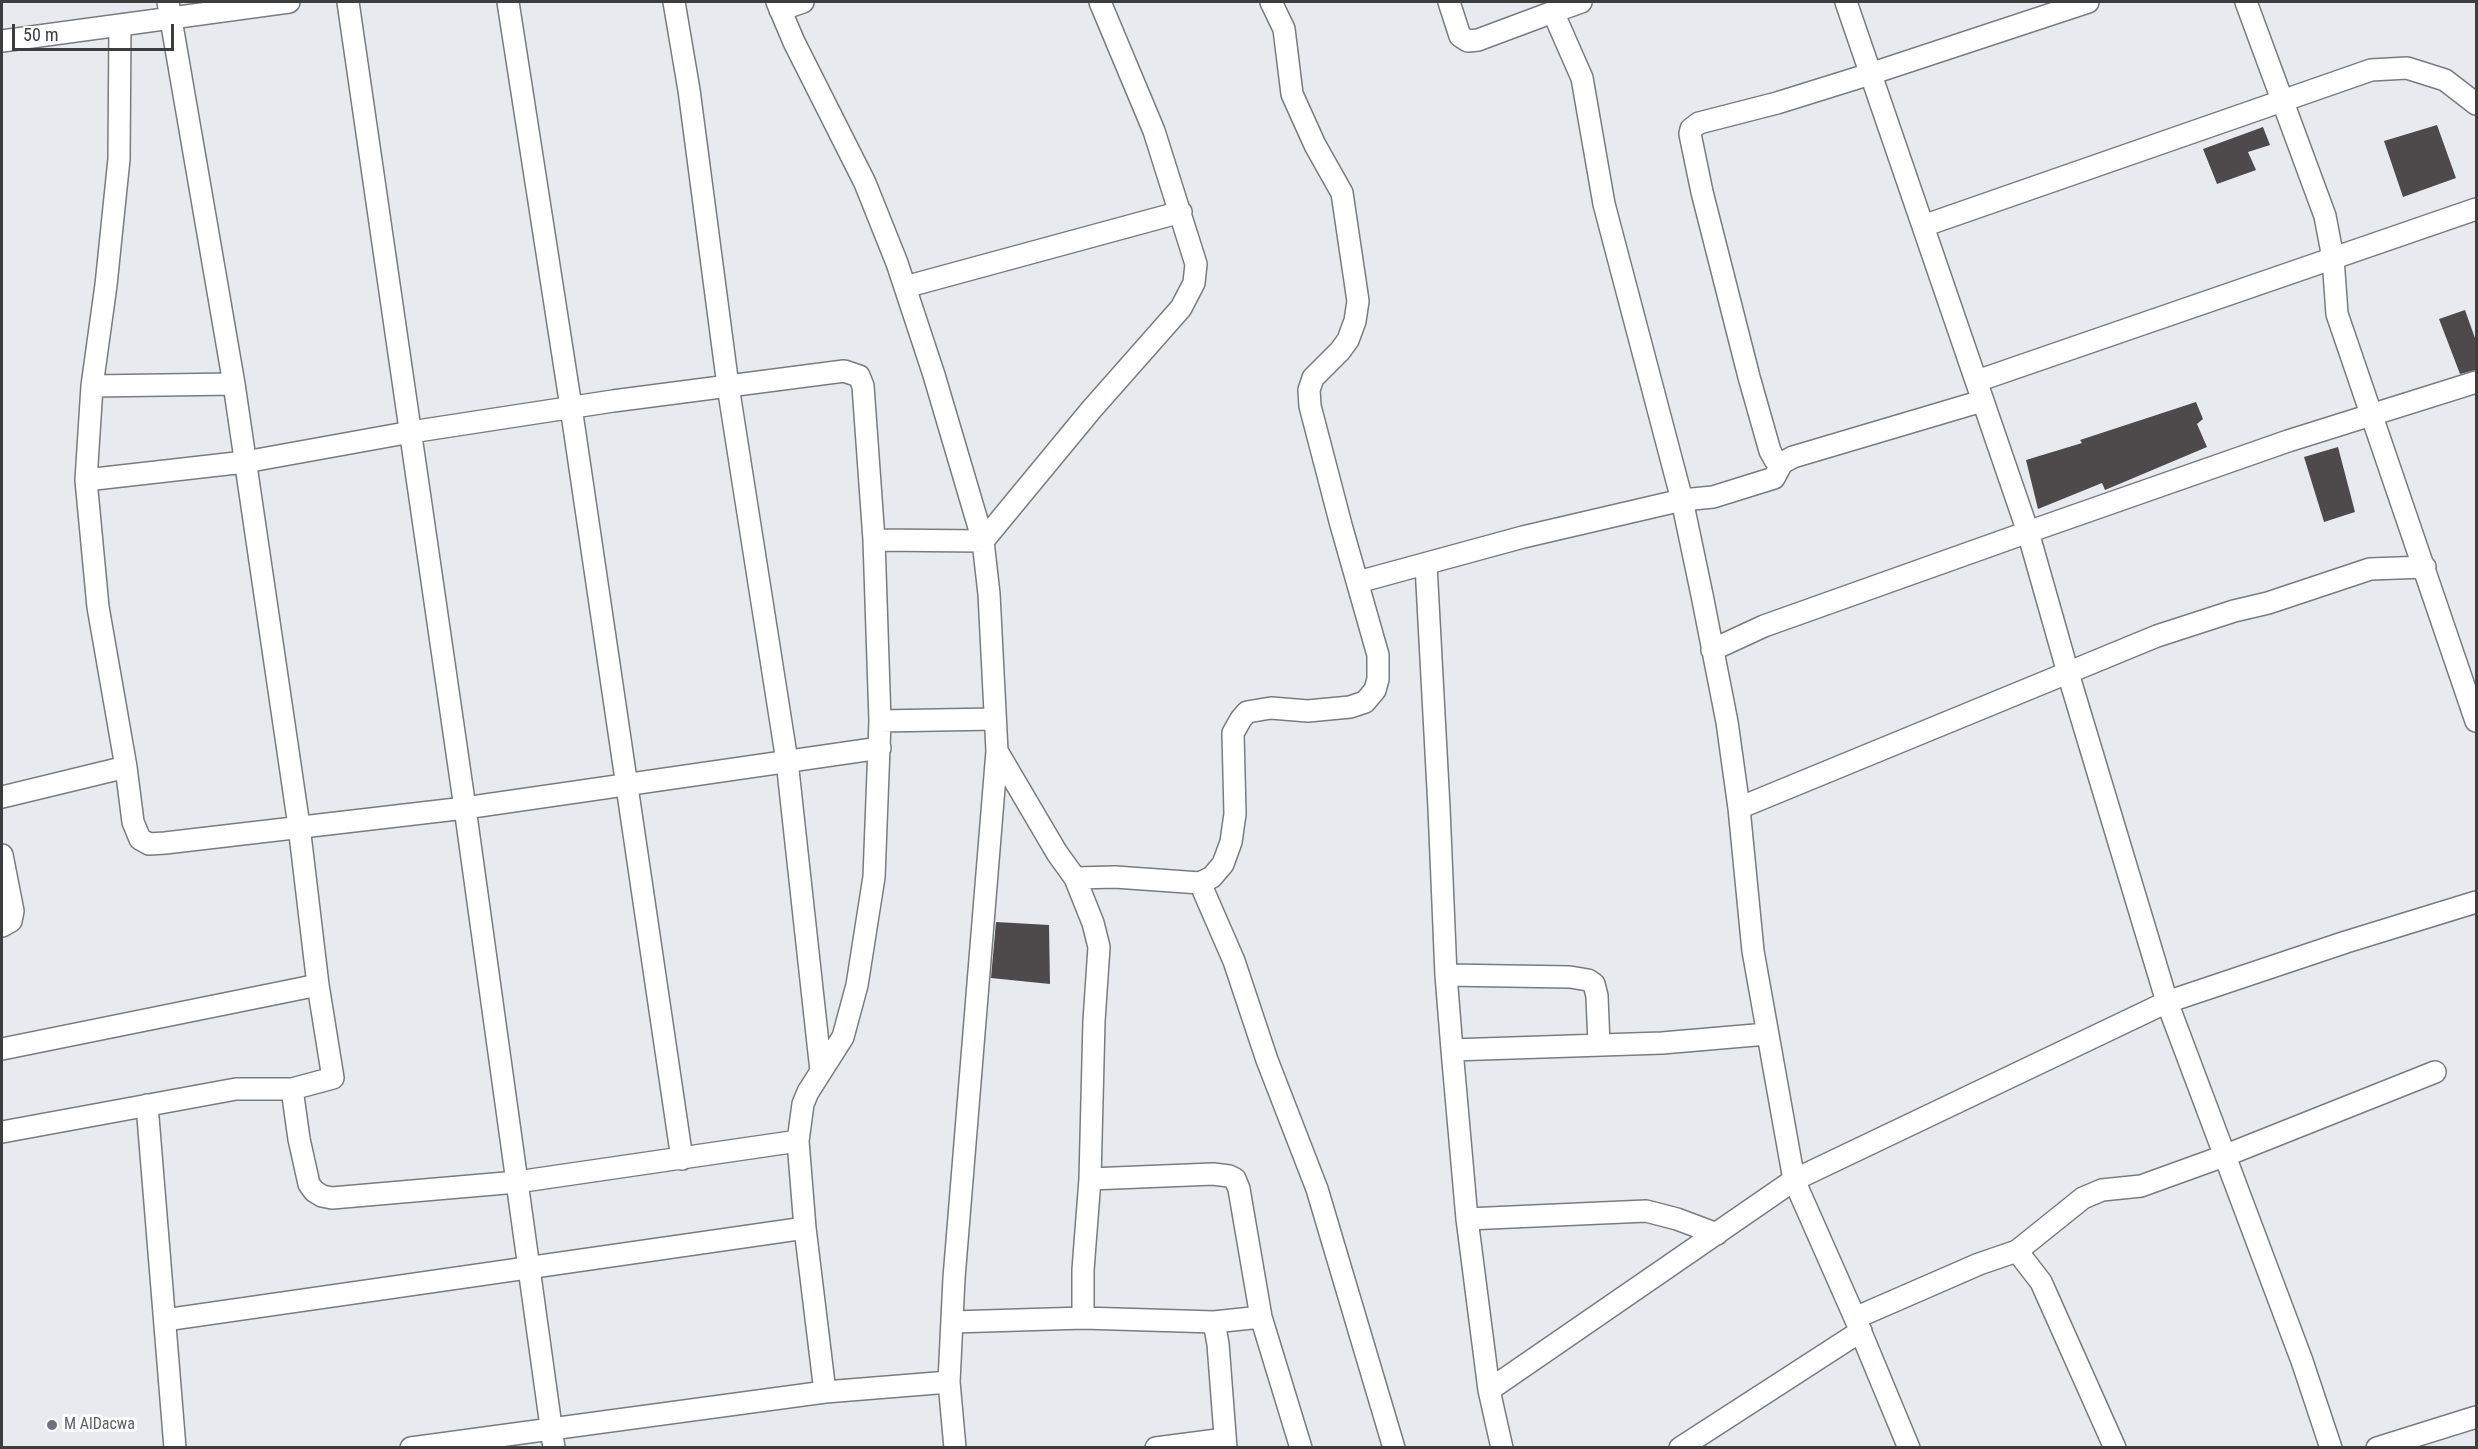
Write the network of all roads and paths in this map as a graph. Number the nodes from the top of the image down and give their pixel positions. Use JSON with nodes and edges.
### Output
{"nodes":[{"id":1,"x":290,"y":2,"type":"edge"},
{"id":2,"x":348,"y":2,"type":"edge"},
{"id":3,"x":508,"y":2,"type":"edge"},
{"id":4,"x":674,"y":2,"type":"edge"},
{"id":5,"x":802,"y":2,"type":"edge"},
{"id":6,"x":1100,"y":2,"type":"edge"},
{"id":7,"x":1271,"y":2,"type":"edge"},
{"id":8,"x":1449,"y":2,"type":"edge"},
{"id":9,"x":1581,"y":2,"type":"edge"},
{"id":10,"x":1845,"y":2,"type":"edge"},
{"id":11,"x":2088,"y":2,"type":"edge"},
{"id":12,"x":2246,"y":2,"type":"edge"},
{"id":13,"x":779,"y":6,"type":"edge"},
{"id":14,"x":170,"y":9,"type":"edge"},
{"id":15,"x":1553,"y":12,"type":"junction"},
{"id":16,"x":120,"y":25,"type":"junction"},
{"id":17,"x":2,"y":41,"type":"edge"},
{"id":18,"x":1870,"y":74,"type":"junction"},
{"id":19,"x":2284,"y":102,"type":"junction"},
{"id":20,"x":2476,"y":104,"type":"edge"},
{"id":21,"x":2476,"y":209,"type":"edge"},
{"id":22,"x":1181,"y":212,"type":"junction"},
{"id":23,"x":1923,"y":226,"type":"junction"},
{"id":24,"x":2333,"y":258,"type":"junction"},
{"id":25,"x":905,"y":288,"type":"junction"},
{"id":26,"x":2476,"y":382,"type":"edge"},
{"id":27,"x":234,"y":384,"type":"junction"},
{"id":28,"x":92,"y":386,"type":"junction"},
{"id":29,"x":728,"y":386,"type":"junction"},
{"id":30,"x":1979,"y":391,"type":"junction"},
{"id":31,"x":571,"y":407,"type":"junction"},
{"id":32,"x":2372,"y":414,"type":"junction"},
{"id":33,"x":411,"y":432,"type":"junction"},
{"id":34,"x":245,"y":462,"type":"junction"},
{"id":35,"x":1782,"y":463,"type":"junction"},
{"id":36,"x":86,"y":480,"type":"junction"},
{"id":37,"x":1682,"y":500,"type":"junction"},
{"id":38,"x":2028,"y":532,"type":"junction"},
{"id":39,"x":874,"y":540,"type":"junction"},
{"id":40,"x":984,"y":541,"type":"junction"},
{"id":41,"x":1426,"y":565,"type":"junction"},
{"id":42,"x":2425,"y":567,"type":"junction"},
{"id":43,"x":1358,"y":582,"type":"junction"},
{"id":44,"x":1712,"y":650,"type":"junction"},
{"id":45,"x":2068,"y":673,"type":"junction"},
{"id":46,"x":995,"y":719,"type":"junction"},
{"id":47,"x":880,"y":721,"type":"junction"},
{"id":48,"x":2476,"y":721,"type":"edge"},
{"id":49,"x":880,"y":748,"type":"junction"},
{"id":50,"x":997,"y":751,"type":"junction"},
{"id":51,"x":787,"y":760,"type":"junction"},
{"id":52,"x":126,"y":767,"type":"junction"},
{"id":53,"x":626,"y":784,"type":"junction"},
{"id":54,"x":2,"y":797,"type":"edge"},
{"id":55,"x":465,"y":808,"type":"junction"},
{"id":56,"x":1739,"y":808,"type":"junction"},
{"id":57,"x":299,"y":826,"type":"junction"},
{"id":58,"x":2,"y":855,"type":"edge"},
{"id":59,"x":1075,"y":878,"type":"junction"},
{"id":60,"x":1200,"y":883,"type":"junction"},
{"id":61,"x":2476,"y":902,"type":"edge"},
{"id":62,"x":2,"y":926,"type":"edge"},
{"id":63,"x":1446,"y":975,"type":"junction"},
{"id":64,"x":318,"y":985,"type":"junction"},
{"id":65,"x":2167,"y":1002,"type":"junction"},
{"id":66,"x":1767,"y":1034,"type":"junction"},
{"id":67,"x":1599,"y":1045,"type":"junction"},
{"id":68,"x":2,"y":1049,"type":"edge"},
{"id":69,"x":1452,"y":1050,"type":"junction"},
{"id":70,"x":821,"y":1071,"type":"junction"},
{"id":71,"x":2435,"y":1072,"type":"dead end"},
{"id":72,"x":292,"y":1089,"type":"junction"},
{"id":73,"x":147,"y":1105,"type":"junction"},
{"id":74,"x":2,"y":1131,"type":"edge"},
{"id":75,"x":798,"y":1141,"type":"junction"},
{"id":76,"x":2224,"y":1156,"type":"junction"},
{"id":77,"x":682,"y":1159,"type":"junction"},
{"id":78,"x":1090,"y":1179,"type":"junction"},
{"id":79,"x":1794,"y":1180,"type":"junction"},
{"id":80,"x":517,"y":1182,"type":"junction"},
{"id":81,"x":1467,"y":1219,"type":"junction"},
{"id":82,"x":805,"y":1228,"type":"junction"},
{"id":83,"x":1717,"y":1234,"type":"junction"},
{"id":84,"x":2018,"y":1251,"type":"junction"},
{"id":85,"x":528,"y":1269,"type":"junction"},
{"id":86,"x":1261,"y":1317,"type":"junction"},
{"id":87,"x":1083,"y":1318,"type":"junction"},
{"id":88,"x":165,"y":1320,"type":"junction"},
{"id":89,"x":953,"y":1322,"type":"junction"},
{"id":90,"x":1214,"y":1322,"type":"junction"},
{"id":91,"x":1858,"y":1324,"type":"junction"},
{"id":92,"x":949,"y":1382,"type":"junction"},
{"id":93,"x":1489,"y":1390,"type":"junction"},
{"id":94,"x":825,"y":1392,"type":"junction"},
{"id":95,"x":2476,"y":1417,"type":"edge"},
{"id":96,"x":553,"y":1438,"type":"edge"},
{"id":97,"x":1225,"y":1443,"type":"edge"},
{"id":98,"x":175,"y":1448,"type":"edge"},
{"id":99,"x":411,"y":1448,"type":"edge"},
{"id":100,"x":955,"y":1448,"type":"edge"},
{"id":101,"x":1156,"y":1448,"type":"edge"},
{"id":102,"x":1301,"y":1448,"type":"edge"},
{"id":103,"x":1394,"y":1448,"type":"edge"},
{"id":104,"x":1502,"y":1448,"type":"edge"},
{"id":105,"x":1680,"y":1448,"type":"edge"},
{"id":106,"x":1909,"y":1448,"type":"edge"},
{"id":107,"x":2115,"y":1448,"type":"edge"},
{"id":108,"x":2331,"y":1448,"type":"edge"},
{"id":109,"x":2377,"y":1448,"type":"edge"}],
"edges":[{"from":1,"to":14,"type":"street"},
{"from":2,"to":33,"type":"street"},
{"from":3,"to":31,"type":"street"},
{"from":4,"to":29,"type":"street"},
{"from":5,"to":13,"type":"street"},
{"from":6,"to":22,"type":"street"},
{"from":7,"to":43,"type":"street"},
{"from":8,"to":15,"type":"street"},
{"from":9,"to":15,"type":"street"},
{"from":10,"to":18,"type":"street"},
{"from":11,"to":18,"type":"street"},
{"from":12,"to":19,"type":"street"},
{"from":13,"to":25,"type":"street"},
{"from":14,"to":16,"type":"street"},
{"from":14,"to":27,"type":"street"},
{"from":15,"to":37,"type":"street"},
{"from":16,"to":17,"type":"street"},
{"from":16,"to":28,"type":"street"},
{"from":18,"to":23,"type":"street"},
{"from":18,"to":35,"type":"street"},
{"from":19,"to":20,"type":"street"},
{"from":19,"to":23,"type":"street"},
{"from":19,"to":24,"type":"street"},
{"from":21,"to":24,"type":"street"},
{"from":22,"to":25,"type":"street"},
{"from":22,"to":40,"type":"street"},
{"from":23,"to":30,"type":"street"},
{"from":24,"to":30,"type":"street"},
{"from":24,"to":32,"type":"street"},
{"from":25,"to":40,"type":"street"},
{"from":26,"to":32,"type":"street"},
{"from":27,"to":28,"type":"street"},
{"from":27,"to":34,"type":"street"},
{"from":28,"to":36,"type":"street"},
{"from":29,"to":31,"type":"street"},
{"from":29,"to":39,"type":"street"},
{"from":29,"to":51,"type":"street"},
{"from":30,"to":35,"type":"street"},
{"from":30,"to":38,"type":"street"},
{"from":31,"to":33,"type":"street"},
{"from":31,"to":53,"type":"street"},
{"from":32,"to":38,"type":"street"},
{"from":32,"to":42,"type":"street"},
{"from":33,"to":34,"type":"street"},
{"from":33,"to":55,"type":"street"},
{"from":34,"to":36,"type":"street"},
{"from":34,"to":57,"type":"street"},
{"from":35,"to":37,"type":"street"},
{"from":36,"to":52,"type":"street"},
{"from":37,"to":41,"type":"street"},
{"from":37,"to":44,"type":"street"},
{"from":38,"to":44,"type":"street"},
{"from":38,"to":45,"type":"street"},
{"from":39,"to":40,"type":"street"},
{"from":39,"to":47,"type":"street"},
{"from":40,"to":46,"type":"street"},
{"from":41,"to":43,"type":"street"},
{"from":41,"to":63,"type":"street"},
{"from":42,"to":45,"type":"street"},
{"from":42,"to":48,"type":"street"},
{"from":43,"to":60,"type":"street"},
{"from":44,"to":56,"type":"street"},
{"from":45,"to":56,"type":"street"},
{"from":45,"to":65,"type":"street"},
{"from":46,"to":47,"type":"street"},
{"from":46,"to":50,"type":"street"},
{"from":47,"to":49,"type":"street"},
{"from":49,"to":51,"type":"street"},
{"from":49,"to":70,"type":"street"},
{"from":50,"to":59,"type":"street"},
{"from":50,"to":89,"type":"street"},
{"from":51,"to":53,"type":"street"},
{"from":51,"to":70,"type":"street"},
{"from":52,"to":54,"type":"street"},
{"from":52,"to":57,"type":"street"},
{"from":53,"to":55,"type":"street"},
{"from":53,"to":77,"type":"street"},
{"from":55,"to":57,"type":"street"},
{"from":55,"to":80,"type":"street"},
{"from":56,"to":66,"type":"street"},
{"from":57,"to":64,"type":"street"},
{"from":58,"to":62,"type":"street"},
{"from":59,"to":60,"type":"street"},
{"from":59,"to":78,"type":"street"},
{"from":60,"to":103,"type":"street"},
{"from":61,"to":65,"type":"street"},
{"from":63,"to":67,"type":"street"},
{"from":63,"to":69,"type":"street"},
{"from":64,"to":68,"type":"street"},
{"from":64,"to":72,"type":"street"},
{"from":65,"to":76,"type":"street"},
{"from":65,"to":79,"type":"street"},
{"from":66,"to":67,"type":"street"},
{"from":66,"to":79,"type":"street"},
{"from":67,"to":69,"type":"street"},
{"from":69,"to":81,"type":"street"},
{"from":70,"to":75,"type":"street"},
{"from":71,"to":76,"type":"street"},
{"from":72,"to":73,"type":"street"},
{"from":72,"to":80,"type":"street"},
{"from":73,"to":74,"type":"street"},
{"from":73,"to":88,"type":"street"},
{"from":75,"to":77,"type":"street"},
{"from":75,"to":82,"type":"street"},
{"from":76,"to":84,"type":"street"},
{"from":76,"to":108,"type":"street"},
{"from":77,"to":80,"type":"street"},
{"from":78,"to":86,"type":"street"},
{"from":78,"to":87,"type":"street"},
{"from":79,"to":83,"type":"street"},
{"from":79,"to":91,"type":"street"},
{"from":80,"to":85,"type":"street"},
{"from":81,"to":83,"type":"street"},
{"from":81,"to":93,"type":"street"},
{"from":82,"to":85,"type":"street"},
{"from":82,"to":94,"type":"street"},
{"from":83,"to":93,"type":"street"},
{"from":84,"to":91,"type":"street"},
{"from":84,"to":107,"type":"street"},
{"from":85,"to":88,"type":"street"},
{"from":85,"to":96,"type":"street"},
{"from":86,"to":90,"type":"street"},
{"from":86,"to":102,"type":"street"},
{"from":87,"to":89,"type":"street"},
{"from":87,"to":90,"type":"street"},
{"from":88,"to":98,"type":"street"},
{"from":89,"to":92,"type":"street"},
{"from":90,"to":97,"type":"street"},
{"from":91,"to":105,"type":"street"},
{"from":91,"to":106,"type":"street"},
{"from":92,"to":94,"type":"street"},
{"from":92,"to":100,"type":"street"},
{"from":93,"to":104,"type":"street"},
{"from":94,"to":96,"type":"street"},
{"from":95,"to":109,"type":"street"},
{"from":96,"to":99,"type":"street"},
{"from":97,"to":101,"type":"street"}]}
